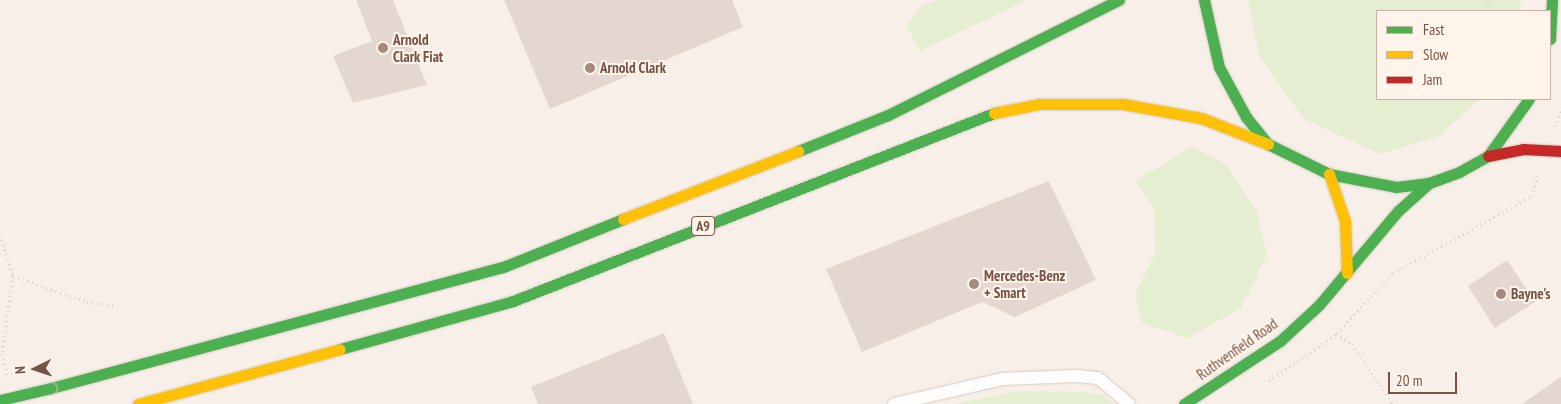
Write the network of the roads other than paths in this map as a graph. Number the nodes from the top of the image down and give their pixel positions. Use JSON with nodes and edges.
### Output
{"nodes":[{"id":1,"x":1119,"y":0,"type":"edge"},
{"id":2,"x":1204,"y":0,"type":"edge"},
{"id":3,"x":1552,"y":0,"type":"edge"},
{"id":4,"x":1551,"y":20,"type":"edge"},
{"id":5,"x":1528,"y":100,"type":"edge"},
{"id":6,"x":1268,"y":144,"type":"junction"},
{"id":7,"x":1561,"y":151,"type":"edge"},
{"id":8,"x":1488,"y":156,"type":"junction"},
{"id":9,"x":1329,"y":174,"type":"junction"},
{"id":10,"x":1428,"y":183,"type":"junction"},
{"id":11,"x":1347,"y":273,"type":"junction"},
{"id":12,"x":0,"y":400,"type":"edge"},
{"id":13,"x":138,"y":404,"type":"edge"},
{"id":14,"x":894,"y":404,"type":"edge"},
{"id":15,"x":1129,"y":404,"type":"edge"},
{"id":16,"x":1184,"y":404,"type":"edge"}],
"edges":[{"from":1,"to":12,"type":"main road","number":"A9","bridge":true},
{"from":2,"to":6,"type":"main road"},
{"from":3,"to":4,"type":"main road"},
{"from":5,"to":8,"type":"main road"},
{"from":6,"to":9,"type":"main road"},
{"from":6,"to":13,"type":"main road","number":"A9"},
{"from":7,"to":8,"type":"main road"},
{"from":8,"to":10,"type":"main road"},
{"from":9,"to":10,"type":"main road"},
{"from":9,"to":11,"type":"main road"},
{"from":10,"to":11,"type":"main road","name":"Ruthvenfield Road"},
{"from":11,"to":16,"type":"main road","name":"Ruthvenfield Road"},
{"from":14,"to":15,"type":"lane"}]}
